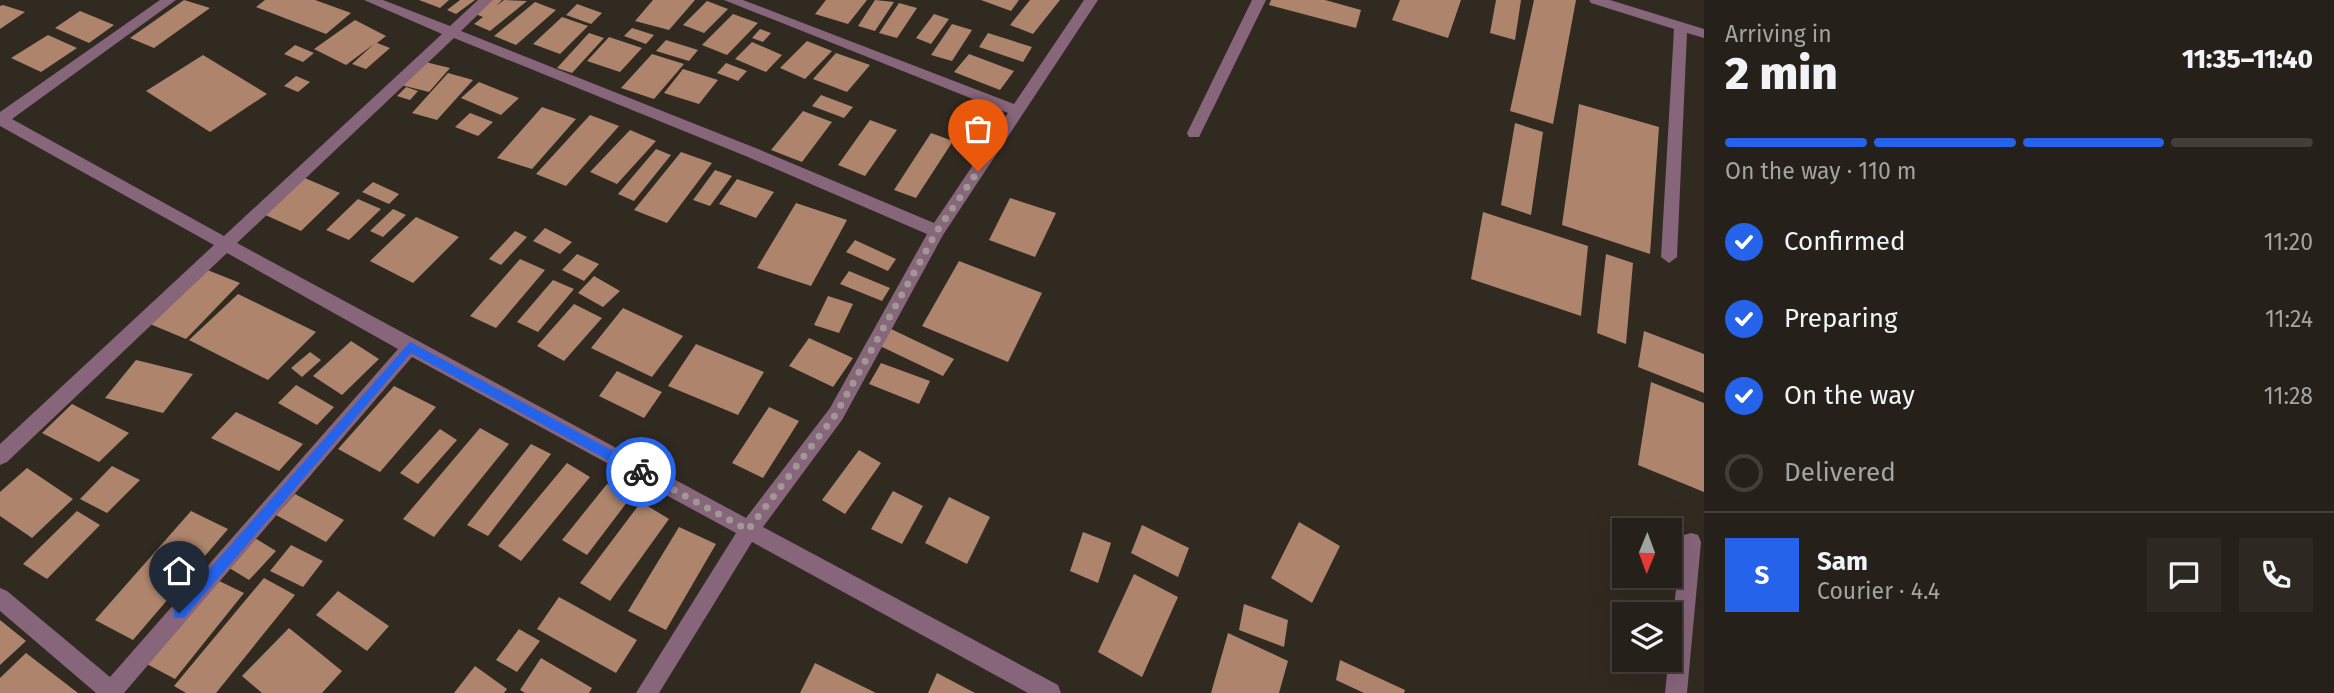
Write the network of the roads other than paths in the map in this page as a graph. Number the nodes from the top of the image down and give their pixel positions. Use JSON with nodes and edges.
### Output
{"nodes":[{"id":1,"x":169,"y":0,"type":"edge"},
{"id":2,"x":371,"y":0,"type":"edge"},
{"id":3,"x":486,"y":0,"type":"edge"},
{"id":4,"x":731,"y":0,"type":"edge"},
{"id":5,"x":1090,"y":0,"type":"edge"},
{"id":6,"x":1259,"y":0,"type":"edge"},
{"id":7,"x":1596,"y":0,"type":"edge"},
{"id":8,"x":1681,"y":27,"type":"junction"},
{"id":9,"x":450,"y":33,"type":"junction"},
{"id":10,"x":1704,"y":34,"type":"edge"},
{"id":11,"x":1018,"y":111,"type":"junction"},
{"id":12,"x":1,"y":119,"type":"edge"},
{"id":13,"x":1194,"y":133,"type":"dead end"},
{"id":14,"x":937,"y":231,"type":"junction"},
{"id":15,"x":227,"y":243,"type":"junction"},
{"id":16,"x":1669,"y":257,"type":"dead end"},
{"id":17,"x":410,"y":346,"type":"junction"},
{"id":18,"x":0,"y":456,"type":"edge"},
{"id":19,"x":748,"y":530,"type":"junction"},
{"id":20,"x":1691,"y":542,"type":"dead end"},
{"id":21,"x":0,"y":598,"type":"edge"},
{"id":22,"x":112,"y":692,"type":"edge"},
{"id":23,"x":647,"y":693,"type":"edge"},
{"id":24,"x":1050,"y":693,"type":"edge"},
{"id":25,"x":1676,"y":693,"type":"edge"}],
"edges":[{"from":1,"to":12,"type":"street"},
{"from":2,"to":9,"type":"street"},
{"from":3,"to":9,"type":"street"},
{"from":4,"to":11,"type":"street"},
{"from":5,"to":11,"type":"street"},
{"from":6,"to":13,"type":"street"},
{"from":7,"to":8,"type":"street"},
{"from":8,"to":10,"type":"street"},
{"from":8,"to":16,"type":"street"},
{"from":9,"to":14,"type":"street"},
{"from":9,"to":15,"type":"street"},
{"from":11,"to":14,"type":"street"},
{"from":12,"to":15,"type":"street"},
{"from":14,"to":19,"type":"street"},
{"from":15,"to":17,"type":"street"},
{"from":15,"to":18,"type":"street"},
{"from":17,"to":19,"type":"street"},
{"from":17,"to":22,"type":"street"},
{"from":19,"to":23,"type":"street"},
{"from":19,"to":24,"type":"street"},
{"from":20,"to":25,"type":"street"},
{"from":21,"to":22,"type":"street"}]}
